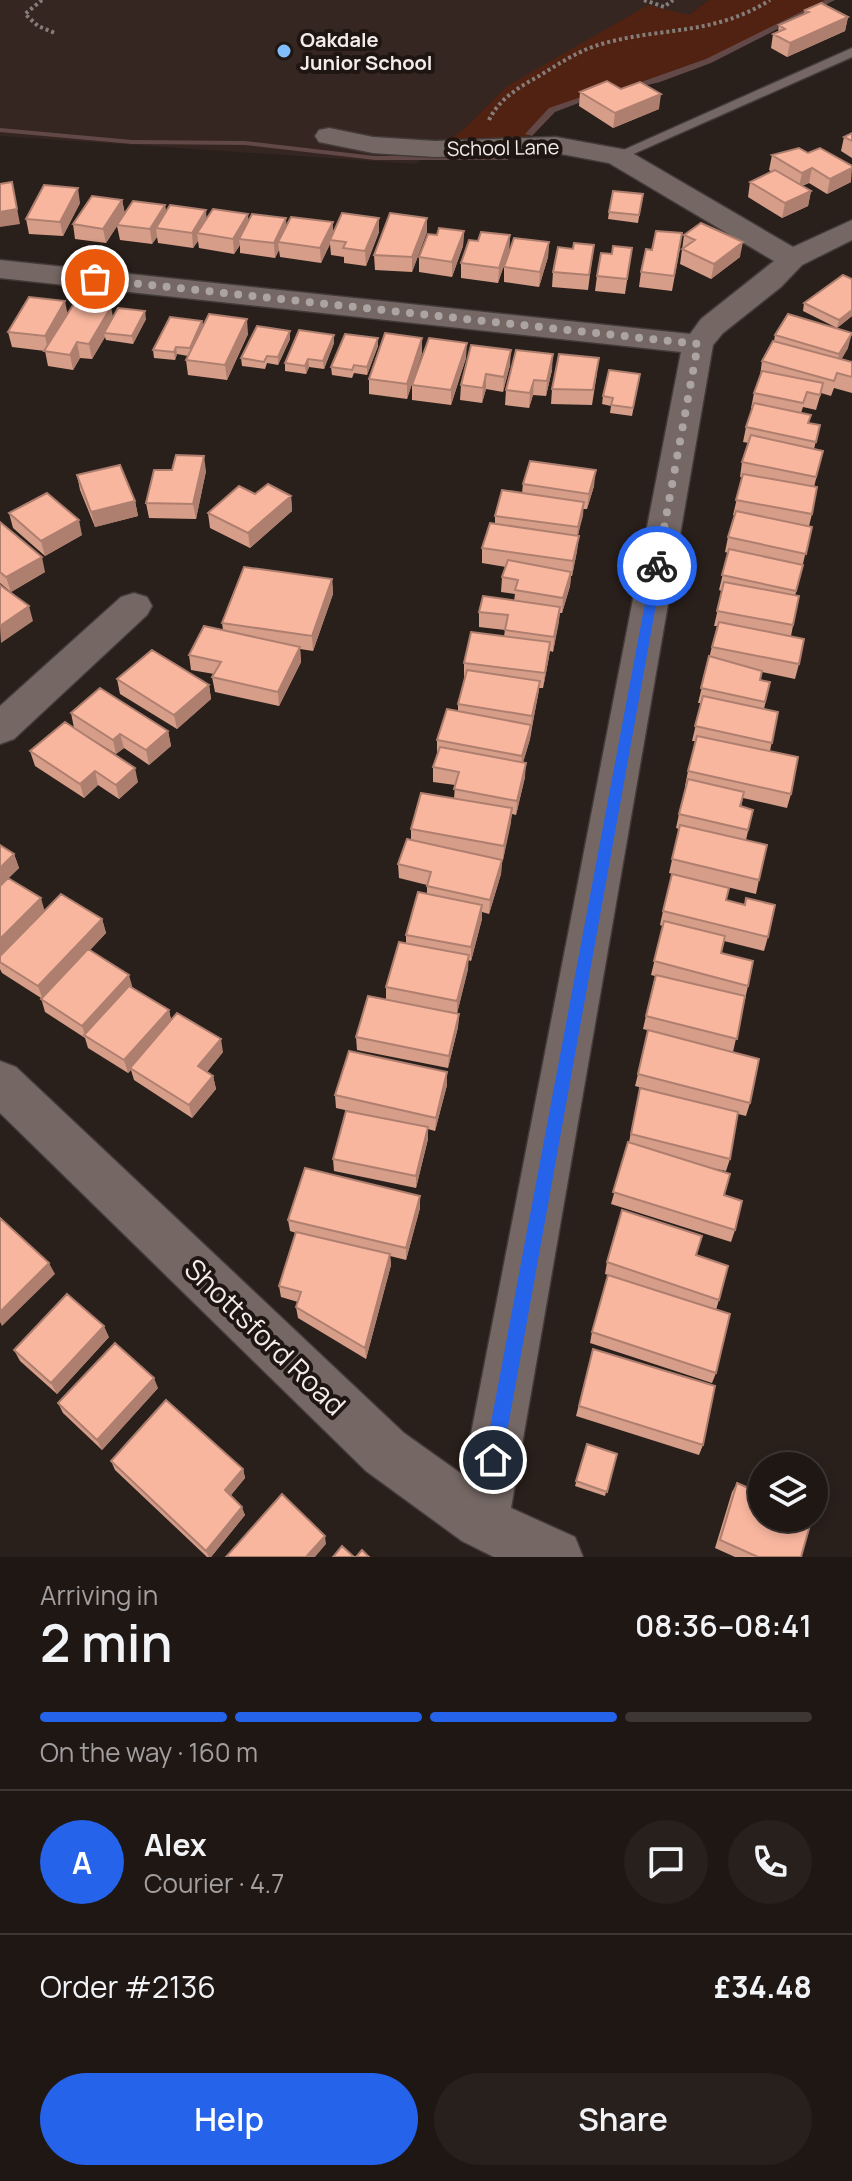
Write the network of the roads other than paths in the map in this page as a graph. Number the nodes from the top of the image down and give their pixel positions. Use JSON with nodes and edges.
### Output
{"nodes":[{"id":1,"x":852,"y":52,"type":"edge"},
{"id":2,"x":329,"y":136,"type":"dead end"},
{"id":3,"x":617,"y":156,"type":"junction"},
{"id":4,"x":852,"y":229,"type":"edge"},
{"id":5,"x":792,"y":259,"type":"junction"},
{"id":6,"x":0,"y":269,"type":"edge"},
{"id":7,"x":698,"y":344,"type":"junction"},
{"id":8,"x":134,"y":606,"type":"dead end"},
{"id":9,"x":0,"y":729,"type":"edge"},
{"id":10,"x":0,"y":1082,"type":"edge"},
{"id":11,"x":481,"y":1522,"type":"junction"},
{"id":12,"x":555,"y":1557,"type":"edge"}],
"edges":[{"from":1,"to":3,"type":"lane"},
{"from":2,"to":3,"type":"street","name":"School Lane"},
{"from":3,"to":5,"type":"street","name":"School Lane"},
{"from":4,"to":5,"type":"street"},
{"from":5,"to":7,"type":"street"},
{"from":6,"to":7,"type":"street"},
{"from":7,"to":11,"type":"street"},
{"from":8,"to":9,"type":"street"},
{"from":10,"to":11,"type":"street","name":"Shottsford Road"},
{"from":11,"to":12,"type":"street","name":"Shottsford Road"}]}
